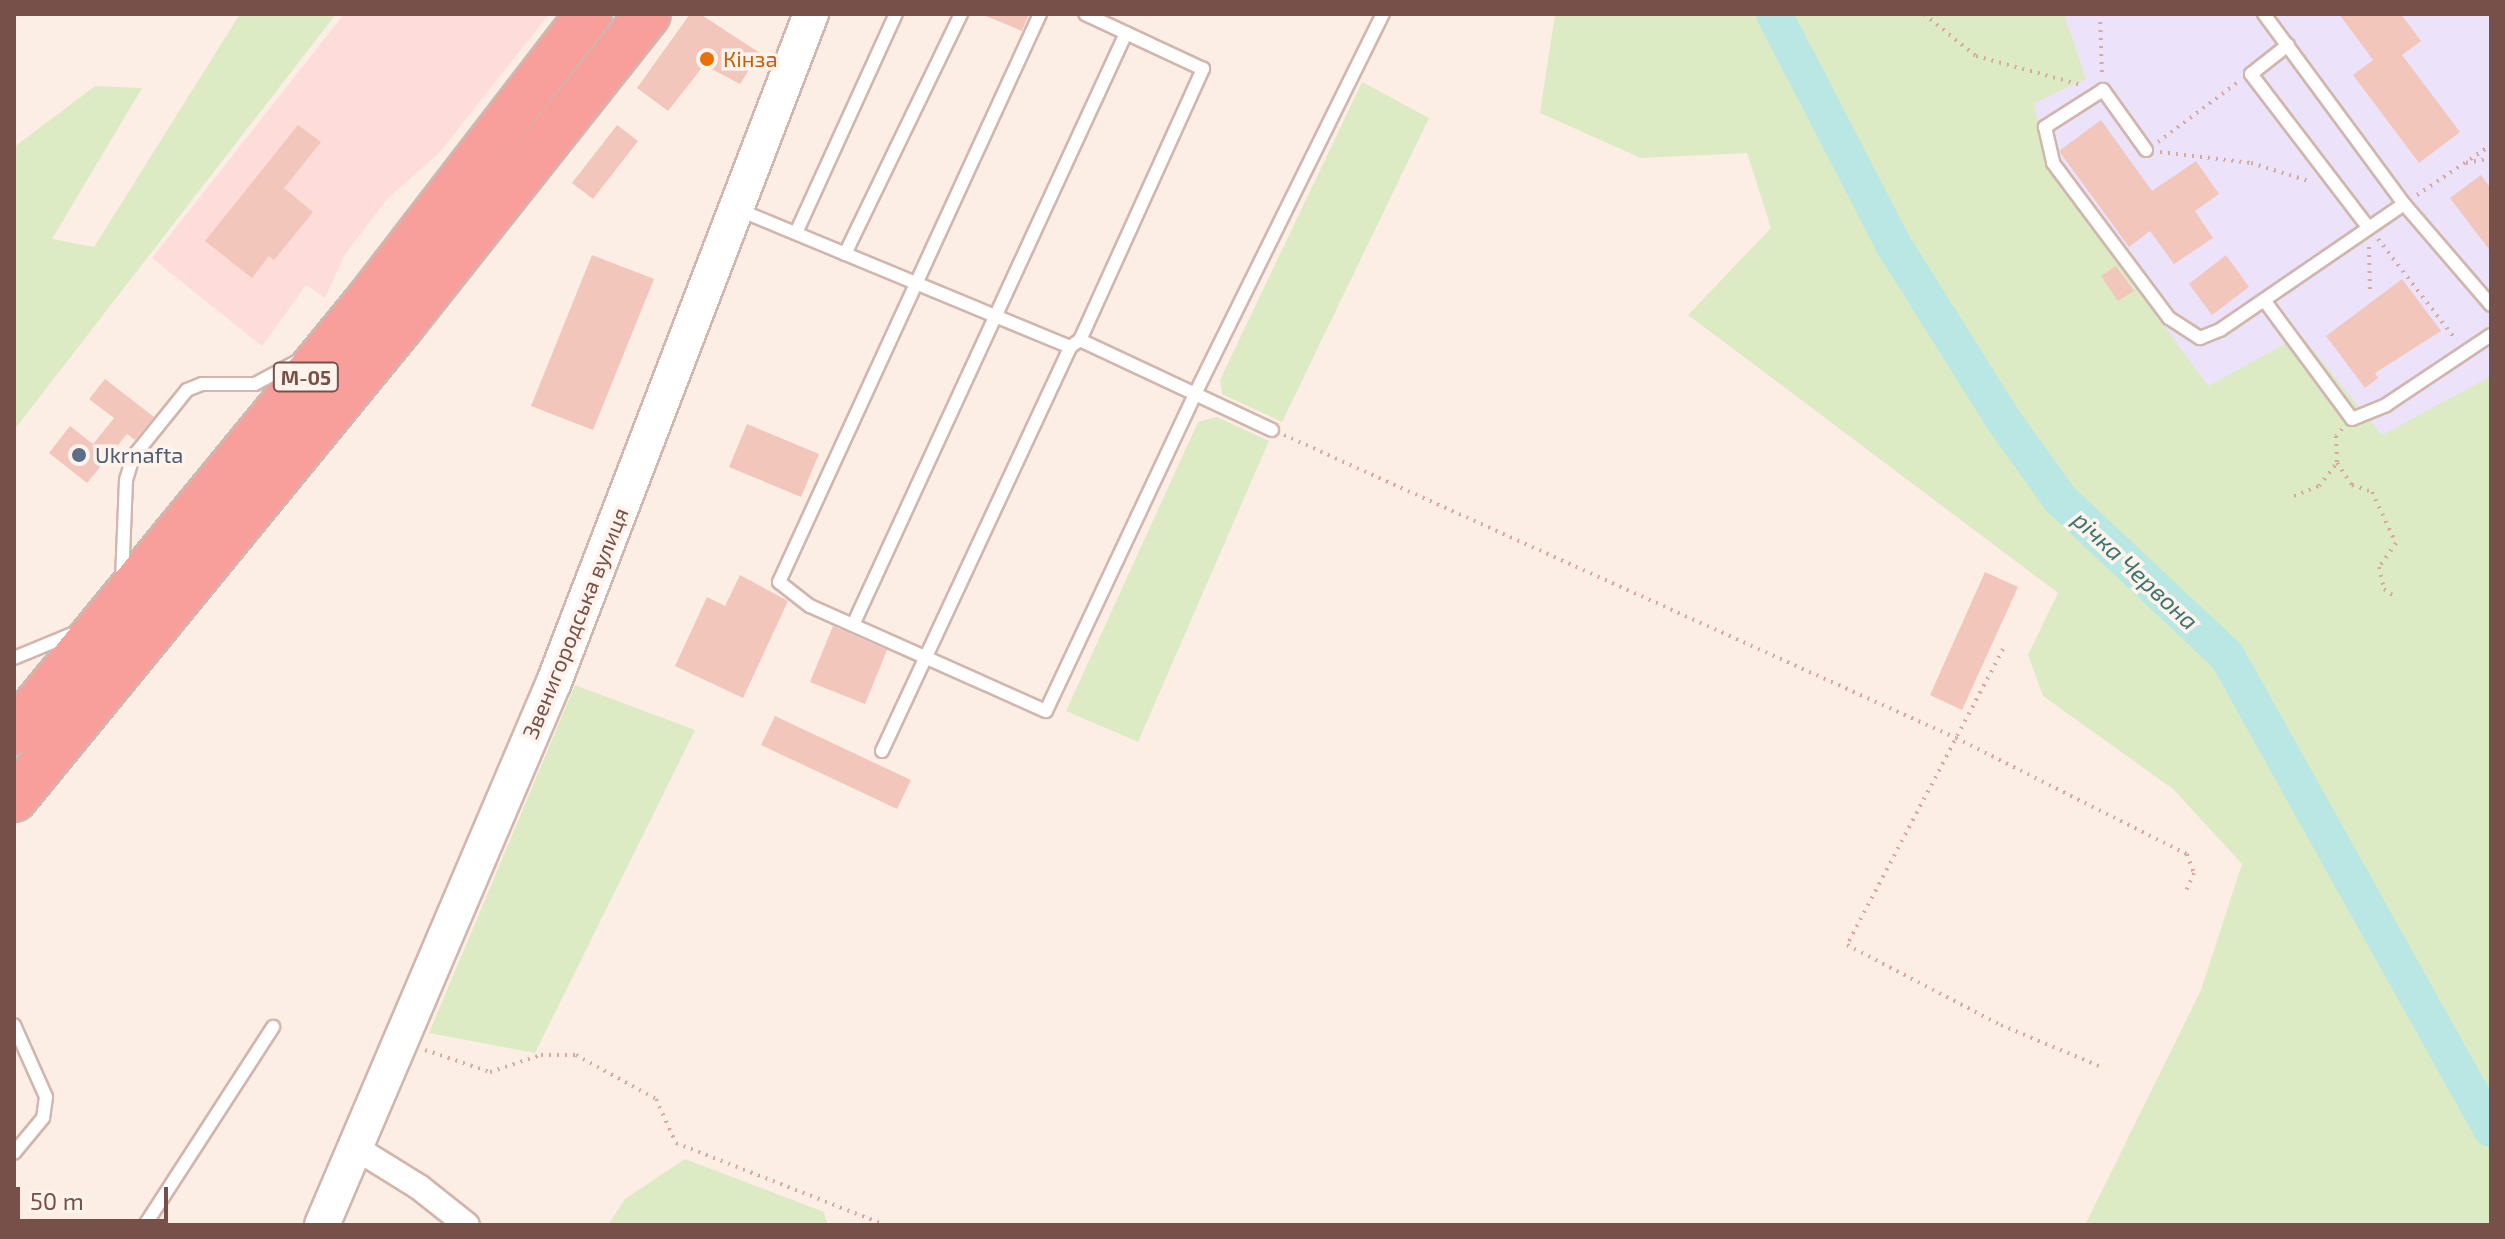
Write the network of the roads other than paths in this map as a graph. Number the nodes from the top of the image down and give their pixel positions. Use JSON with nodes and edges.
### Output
{"nodes":[{"id":1,"x":648,"y":14,"type":"edge"},
{"id":2,"x":811,"y":14,"type":"edge"},
{"id":3,"x":896,"y":14,"type":"edge"},
{"id":4,"x":961,"y":14,"type":"edge"},
{"id":5,"x":1040,"y":14,"type":"edge"},
{"id":6,"x":1085,"y":14,"type":"edge"},
{"id":7,"x":1383,"y":14,"type":"edge"},
{"id":8,"x":2264,"y":14,"type":"edge"},
{"id":9,"x":586,"y":16,"type":"edge"},
{"id":10,"x":1126,"y":33,"type":"junction"},
{"id":11,"x":2288,"y":45,"type":"junction"},
{"id":12,"x":2146,"y":150,"type":"road end"},
{"id":13,"x":2404,"y":204,"type":"junction"},
{"id":14,"x":736,"y":209,"type":"junction"},
{"id":15,"x":2368,"y":227,"type":"junction"},
{"id":16,"x":796,"y":233,"type":"junction"},
{"id":17,"x":845,"y":254,"type":"junction"},
{"id":18,"x":918,"y":284,"type":"junction"},
{"id":19,"x":2264,"y":300,"type":"junction"},
{"id":20,"x":2491,"y":305,"type":"edge"},
{"id":21,"x":995,"y":316,"type":"junction"},
{"id":22,"x":345,"y":329,"type":"junction"},
{"id":23,"x":2491,"y":335,"type":"edge"},
{"id":24,"x":1075,"y":344,"type":"junction"},
{"id":25,"x":1195,"y":394,"type":"junction"},
{"id":26,"x":1272,"y":430,"type":"road end"},
{"id":27,"x":110,"y":610,"type":"junction"},
{"id":28,"x":853,"y":625,"type":"junction"},
{"id":29,"x":924,"y":657,"type":"junction"},
{"id":30,"x":14,"y":658,"type":"edge"},
{"id":31,"x":14,"y":732,"type":"edge"},
{"id":32,"x":882,"y":751,"type":"dead end"},
{"id":33,"x":14,"y":799,"type":"edge"},
{"id":34,"x":14,"y":1025,"type":"edge"},
{"id":35,"x":273,"y":1027,"type":"dead end"},
{"id":36,"x":356,"y":1148,"type":"junction"},
{"id":37,"x":14,"y":1153,"type":"edge"},
{"id":38,"x":145,"y":1225,"type":"edge"},
{"id":39,"x":322,"y":1225,"type":"edge"},
{"id":40,"x":467,"y":1225,"type":"edge"}],
"edges":[{"from":1,"to":33,"type":"highway","number":"М-05"},
{"from":2,"to":14,"type":"street","name":"Звенигородська вулиця"},
{"from":3,"to":16,"type":"lane"},
{"from":4,"to":17,"type":"lane"},
{"from":5,"to":18,"type":"lane"},
{"from":6,"to":10,"type":"lane"},
{"from":7,"to":25,"type":"lane"},
{"from":8,"to":11,"type":"lane"},
{"from":9,"to":22,"type":"highway","number":"М-05"},
{"from":10,"to":21,"type":"lane"},
{"from":10,"to":24,"type":"lane"},
{"from":11,"to":13,"type":"lane"},
{"from":11,"to":15,"type":"lane"},
{"from":12,"to":19,"type":"lane"},
{"from":13,"to":15,"type":"lane"},
{"from":13,"to":20,"type":"lane"},
{"from":14,"to":16,"type":"lane"},
{"from":14,"to":36,"type":"street","name":"Звенигородська вулиця"},
{"from":15,"to":19,"type":"lane"},
{"from":16,"to":17,"type":"lane"},
{"from":17,"to":18,"type":"lane"},
{"from":18,"to":21,"type":"lane"},
{"from":18,"to":28,"type":"lane"},
{"from":19,"to":23,"type":"lane"},
{"from":21,"to":24,"type":"lane"},
{"from":21,"to":28,"type":"lane"},
{"from":22,"to":27,"type":"highway","number":"М-05"},
{"from":22,"to":27,"type":"lane"},
{"from":24,"to":25,"type":"lane"},
{"from":24,"to":29,"type":"lane"},
{"from":25,"to":26,"type":"lane"},
{"from":25,"to":29,"type":"lane"},
{"from":27,"to":30,"type":"lane"},
{"from":27,"to":31,"type":"highway","number":"М-05"},
{"from":28,"to":29,"type":"lane"},
{"from":29,"to":32,"type":"lane"},
{"from":34,"to":37,"type":"lane"},
{"from":35,"to":38,"type":"lane"},
{"from":36,"to":39,"type":"street","name":"Звенигородська вулиця"},
{"from":36,"to":40,"type":"street"}]}
